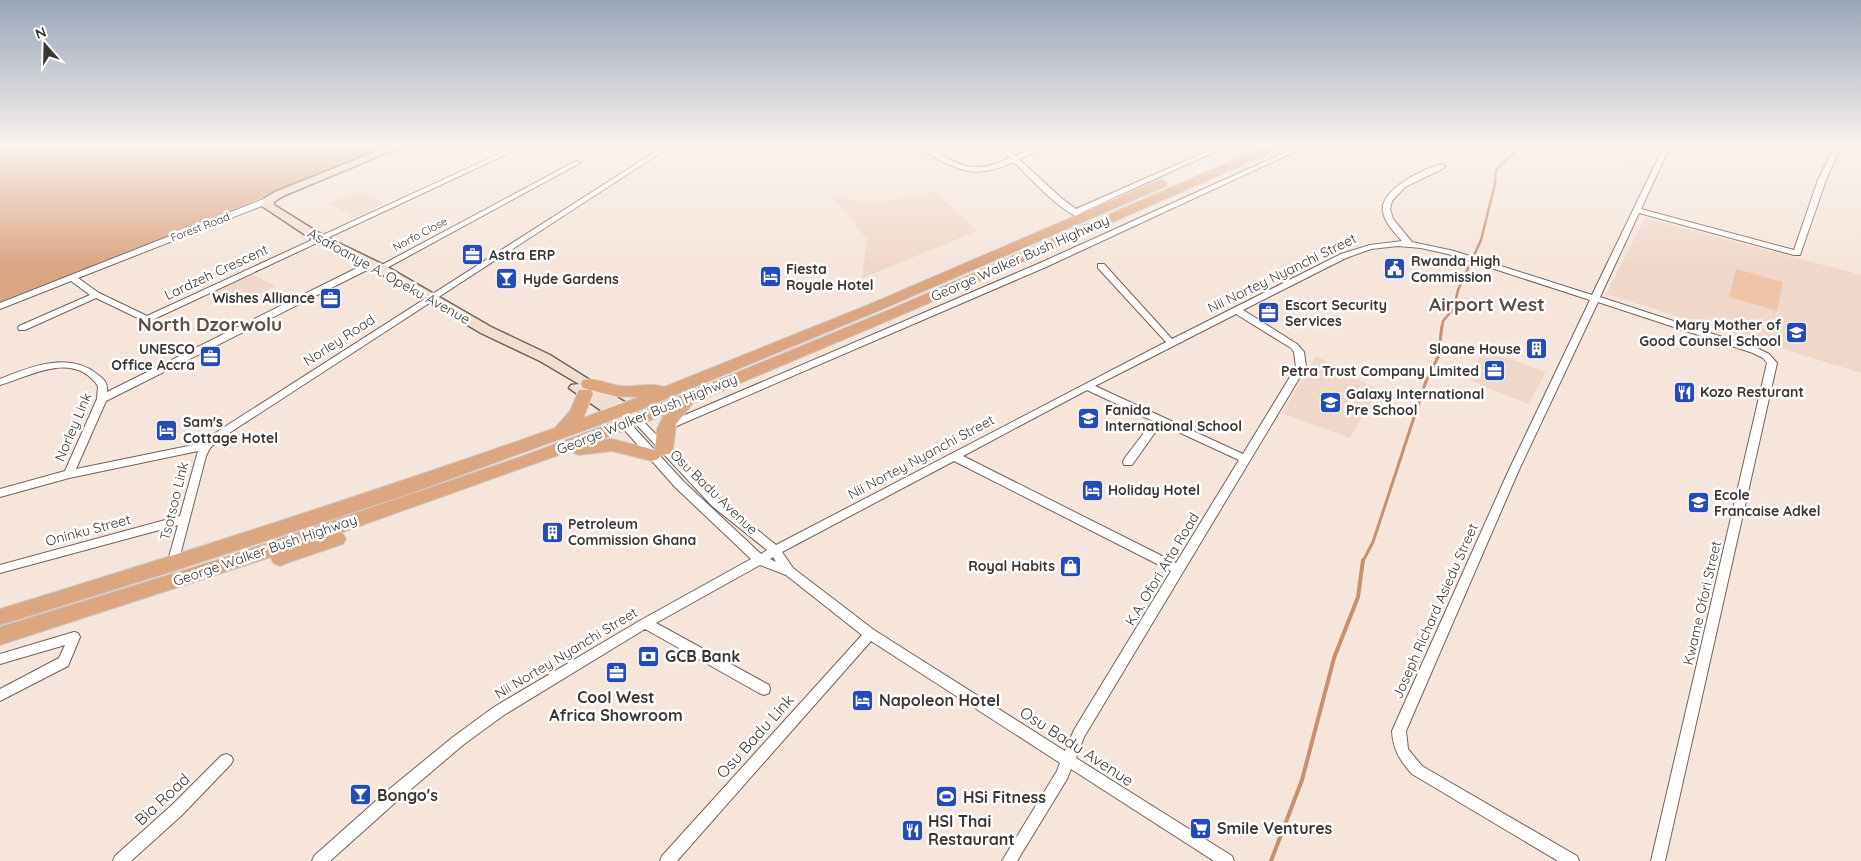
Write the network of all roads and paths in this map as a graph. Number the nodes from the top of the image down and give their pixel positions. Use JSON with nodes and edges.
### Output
{"nodes":[{"id":1,"x":302,"y":186,"type":"edge"},
{"id":2,"x":434,"y":186,"type":"edge"},
{"id":3,"x":531,"y":186,"type":"edge"},
{"id":4,"x":605,"y":186,"type":"edge"},
{"id":5,"x":1046,"y":186,"type":"edge"},
{"id":6,"x":1139,"y":186,"type":"edge"},
{"id":7,"x":1149,"y":186,"type":"edge"},
{"id":8,"x":1184,"y":186,"type":"edge"},
{"id":9,"x":1216,"y":186,"type":"edge"},
{"id":10,"x":1402,"y":186,"type":"edge"},
{"id":11,"x":1648,"y":186,"type":"edge"},
{"id":12,"x":1820,"y":186,"type":"edge"},
{"id":13,"x":269,"y":200,"type":"junction"},
{"id":14,"x":1637,"y":210,"type":"junction"},
{"id":15,"x":1078,"y":215,"type":"junction"},
{"id":16,"x":320,"y":239,"type":"junction"},
{"id":17,"x":1409,"y":244,"type":"junction"},
{"id":18,"x":376,"y":266,"type":"junction"},
{"id":19,"x":1100,"y":266,"type":"dead end"},
{"id":20,"x":71,"y":278,"type":"junction"},
{"id":21,"x":96,"y":295,"type":"junction"},
{"id":22,"x":431,"y":298,"type":"junction"},
{"id":23,"x":1594,"y":298,"type":"junction"},
{"id":24,"x":0,"y":306,"type":"edge"},
{"id":25,"x":1238,"y":311,"type":"junction"},
{"id":26,"x":22,"y":328,"type":"dead end"},
{"id":27,"x":1172,"y":344,"type":"junction"},
{"id":28,"x":699,"y":380,"type":"junction"},
{"id":29,"x":0,"y":382,"type":"edge"},
{"id":30,"x":1087,"y":386,"type":"junction"},
{"id":31,"x":587,"y":389,"type":"junction"},
{"id":32,"x":693,"y":396,"type":"junction"},
{"id":33,"x":102,"y":399,"type":"junction"},
{"id":34,"x":626,"y":417,"type":"junction"},
{"id":35,"x":1160,"y":420,"type":"junction"},
{"id":36,"x":665,"y":427,"type":"junction"},
{"id":37,"x":559,"y":432,"type":"junction"},
{"id":38,"x":206,"y":446,"type":"junction"},
{"id":39,"x":658,"y":452,"type":"junction"},
{"id":40,"x":954,"y":456,"type":"junction"},
{"id":41,"x":1245,"y":460,"type":"junction"},
{"id":42,"x":526,"y":461,"type":"junction"},
{"id":43,"x":1128,"y":462,"type":"dead end"},
{"id":44,"x":68,"y":474,"type":"junction"},
{"id":45,"x":0,"y":493,"type":"edge"},
{"id":46,"x":185,"y":519,"type":"junction"},
{"id":47,"x":775,"y":551,"type":"junction"},
{"id":48,"x":760,"y":560,"type":"junction"},
{"id":49,"x":173,"y":564,"type":"junction"},
{"id":50,"x":0,"y":569,"type":"edge"},
{"id":51,"x":1180,"y":570,"type":"junction"},
{"id":52,"x":789,"y":571,"type":"junction"},
{"id":53,"x":0,"y":617,"type":"edge"},
{"id":54,"x":645,"y":624,"type":"junction"},
{"id":55,"x":870,"y":634,"type":"junction"},
{"id":56,"x":0,"y":636,"type":"edge"},
{"id":57,"x":0,"y":659,"type":"edge"},
{"id":58,"x":764,"y":689,"type":"dead end"},
{"id":59,"x":0,"y":696,"type":"edge"},
{"id":60,"x":226,"y":760,"type":"dead end"},
{"id":61,"x":1068,"y":761,"type":"junction"},
{"id":62,"x":120,"y":861,"type":"edge"},
{"id":63,"x":319,"y":861,"type":"edge"},
{"id":64,"x":667,"y":861,"type":"edge"},
{"id":65,"x":1009,"y":861,"type":"edge"},
{"id":66,"x":1227,"y":861,"type":"edge"},
{"id":67,"x":1572,"y":861,"type":"edge"},
{"id":68,"x":1658,"y":861,"type":"edge"}],
"edges":[{"from":1,"to":13,"type":"main road","name":"Forest Road"},
{"from":2,"to":16,"type":"street"},
{"from":3,"to":18,"type":"street","name":"Norfo Close"},
{"from":4,"to":22,"type":"street","name":"Norley Road"},
{"from":5,"to":15,"type":"street"},
{"from":6,"to":15,"type":"street"},
{"from":7,"to":15,"type":"highway","name":"George Walker Bush Highway"},
{"from":8,"to":32,"type":"highway","name":"George Walker Bush Highway"},
{"from":9,"to":36,"type":"street"},
{"from":10,"to":17,"type":"street"},
{"from":11,"to":14,"type":"street","name":"Joseph Richard Asiedu Street"},
{"from":12,"to":14,"type":"street"},
{"from":13,"to":16,"type":"main road","name":"Asafoanye A. Opeku Avenue"},
{"from":13,"to":20,"type":"street","name":"Forest Road"},
{"from":14,"to":23,"type":"street","name":"Joseph Richard Asiedu Street"},
{"from":15,"to":28,"type":"highway","name":"George Walker Bush Highway"},
{"from":16,"to":18,"type":"main road","name":"Asafoanye A. Opeku Avenue"},
{"from":16,"to":21,"type":"street","name":"Lardzeh Crescent"},
{"from":17,"to":23,"type":"street","name":"Nii Nortey Nyanchi Street"},
{"from":17,"to":25,"type":"street","name":"Nii Nortey Nyanchi Street"},
{"from":18,"to":22,"type":"main road","name":"Asafoanye A. Opeku Avenue"},
{"from":18,"to":33,"type":"street","name":"Norfo Close"},
{"from":19,"to":27,"type":"street"},
{"from":20,"to":21,"type":"street","name":"Lardzeh Crescent"},
{"from":20,"to":24,"type":"street","name":"Forest Road"},
{"from":21,"to":26,"type":"street"},
{"from":22,"to":31,"type":"main road","name":"Asafoanye A. Opeku Avenue"},
{"from":22,"to":38,"type":"street","name":"Norley Road"},
{"from":23,"to":67,"type":"street","name":"Joseph Richard Asiedu Street"},
{"from":23,"to":68,"type":"street","name":"Kwame Ofori Street"},
{"from":25,"to":27,"type":"street","name":"Nii Nortey Nyanchi Street"},
{"from":25,"to":41,"type":"street","name":"K.A. Ofori Atta Road"},
{"from":27,"to":30,"type":"street","name":"Nii Nortey Nyanchi Street"},
{"from":28,"to":31,"type":"highway"},
{"from":28,"to":34,"type":"highway","name":"George Walker Bush Highway"},
{"from":29,"to":33,"type":"street","name":"Norley Link"},
{"from":30,"to":35,"type":"street"},
{"from":30,"to":40,"type":"street","name":"Nii Nortey Nyanchi Street"},
{"from":31,"to":34,"type":"main road","name":"Asafoanye A. Opeku Avenue"},
{"from":31,"to":37,"type":"highway"},
{"from":32,"to":34,"type":"highway","name":"George Walker Bush Highway"},
{"from":32,"to":36,"type":"highway"},
{"from":33,"to":44,"type":"street","name":"Norley Link"},
{"from":34,"to":37,"type":"highway","name":"George Walker Bush Highway"},
{"from":34,"to":39,"type":"street","name":"Osu Badu Avenue"},
{"from":34,"to":42,"type":"highway","name":"George Walker Bush Highway"},
{"from":35,"to":41,"type":"street"},
{"from":35,"to":43,"type":"street"},
{"from":36,"to":39,"type":"highway"},
{"from":37,"to":49,"type":"highway","name":"George Walker Bush Highway"},
{"from":38,"to":44,"type":"street","name":"Norley Road"},
{"from":38,"to":46,"type":"street","name":"Tsotsoo Link"},
{"from":39,"to":42,"type":"highway"},
{"from":39,"to":47,"type":"street","name":"Osu Badu Avenue"},
{"from":39,"to":48,"type":"street","name":"Osu Badu Avenue"},
{"from":40,"to":47,"type":"street","name":"Nii Nortey Nyanchi Street"},
{"from":40,"to":51,"type":"street"},
{"from":41,"to":51,"type":"street","name":"K.A. Ofori Atta Road"},
{"from":42,"to":56,"type":"highway","name":"George Walker Bush Highway"},
{"from":44,"to":45,"type":"street","name":"Norley Road"},
{"from":46,"to":49,"type":"street","name":"Tsotsoo Link"},
{"from":46,"to":50,"type":"street","name":"Oninku Street"},
{"from":47,"to":48,"type":"street","name":"Nii Nortey Nyanchi Street"},
{"from":47,"to":52,"type":"street","name":"Osu Badu Avenue"},
{"from":48,"to":52,"type":"street","name":"Osu Badu Avenue"},
{"from":48,"to":54,"type":"street","name":"Nii Nortey Nyanchi Street"},
{"from":49,"to":53,"type":"highway","name":"George Walker Bush Highway"},
{"from":51,"to":61,"type":"street","name":"K.A. Ofori Atta Road"},
{"from":52,"to":55,"type":"street","name":"Osu Badu Avenue"},
{"from":54,"to":58,"type":"street"},
{"from":54,"to":63,"type":"street","name":"Nii Nortey Nyanchi Street"},
{"from":55,"to":61,"type":"street","name":"Osu Badu Avenue"},
{"from":55,"to":64,"type":"street","name":"Osu Badu Link"},
{"from":57,"to":59,"type":"street"},
{"from":60,"to":62,"type":"street","name":"Bia Road"},
{"from":61,"to":65,"type":"street","name":"K.A. Ofori Atta Road"},
{"from":61,"to":66,"type":"street","name":"Osu Badu Avenue"}]}
